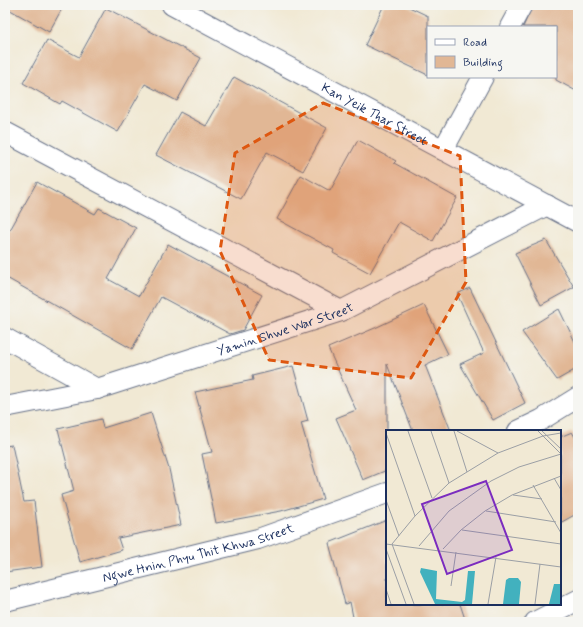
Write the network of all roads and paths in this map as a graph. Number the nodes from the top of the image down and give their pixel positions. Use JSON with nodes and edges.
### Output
{"nodes":[{"id":1,"x":172,"y":5,"type":"edge"},
{"id":2,"x":522,"y":5,"type":"edge"},
{"id":3,"x":511,"y":26,"type":"edge"},
{"id":4,"x":482,"y":78,"type":"edge"},
{"id":5,"x":5,"y":132,"type":"edge"},
{"id":6,"x":443,"y":150,"type":"junction"},
{"id":7,"x":547,"y":205,"type":"junction"},
{"id":8,"x":578,"y":222,"type":"edge"},
{"id":9,"x":341,"y":311,"type":"junction"},
{"id":10,"x":5,"y":338,"type":"edge"},
{"id":11,"x":97,"y":389,"type":"junction"},
{"id":12,"x":578,"y":397,"type":"edge"},
{"id":13,"x":5,"y":407,"type":"edge"},
{"id":14,"x":520,"y":430,"type":"edge"},
{"id":15,"x":386,"y":492,"type":"edge"},
{"id":16,"x":578,"y":600,"type":"edge"},
{"id":17,"x":5,"y":601,"type":"edge"},
{"id":18,"x":535,"y":622,"type":"edge"}],
"edges":[{"from":1,"to":6,"type":"street","name":"Kan Yeik Thar Street"},
{"from":2,"to":3,"type":"street"},
{"from":4,"to":6,"type":"street"},
{"from":5,"to":9,"type":"street"},
{"from":6,"to":7,"type":"street","name":"Kan Yeik Thar Street"},
{"from":7,"to":8,"type":"street","name":"Kan Yeik Thar Street"},
{"from":7,"to":9,"type":"street","name":"Yamin Shwe War Street"},
{"from":9,"to":11,"type":"street","name":"Yamin Shwe War Street"},
{"from":10,"to":11,"type":"street"},
{"from":11,"to":13,"type":"street","name":"Yamin Shwe War Street"},
{"from":12,"to":14,"type":"street"},
{"from":15,"to":17,"type":"street","name":"Ngwe Hnin Phyu Thit Khwa Street"},
{"from":16,"to":18,"type":"street"}]}
